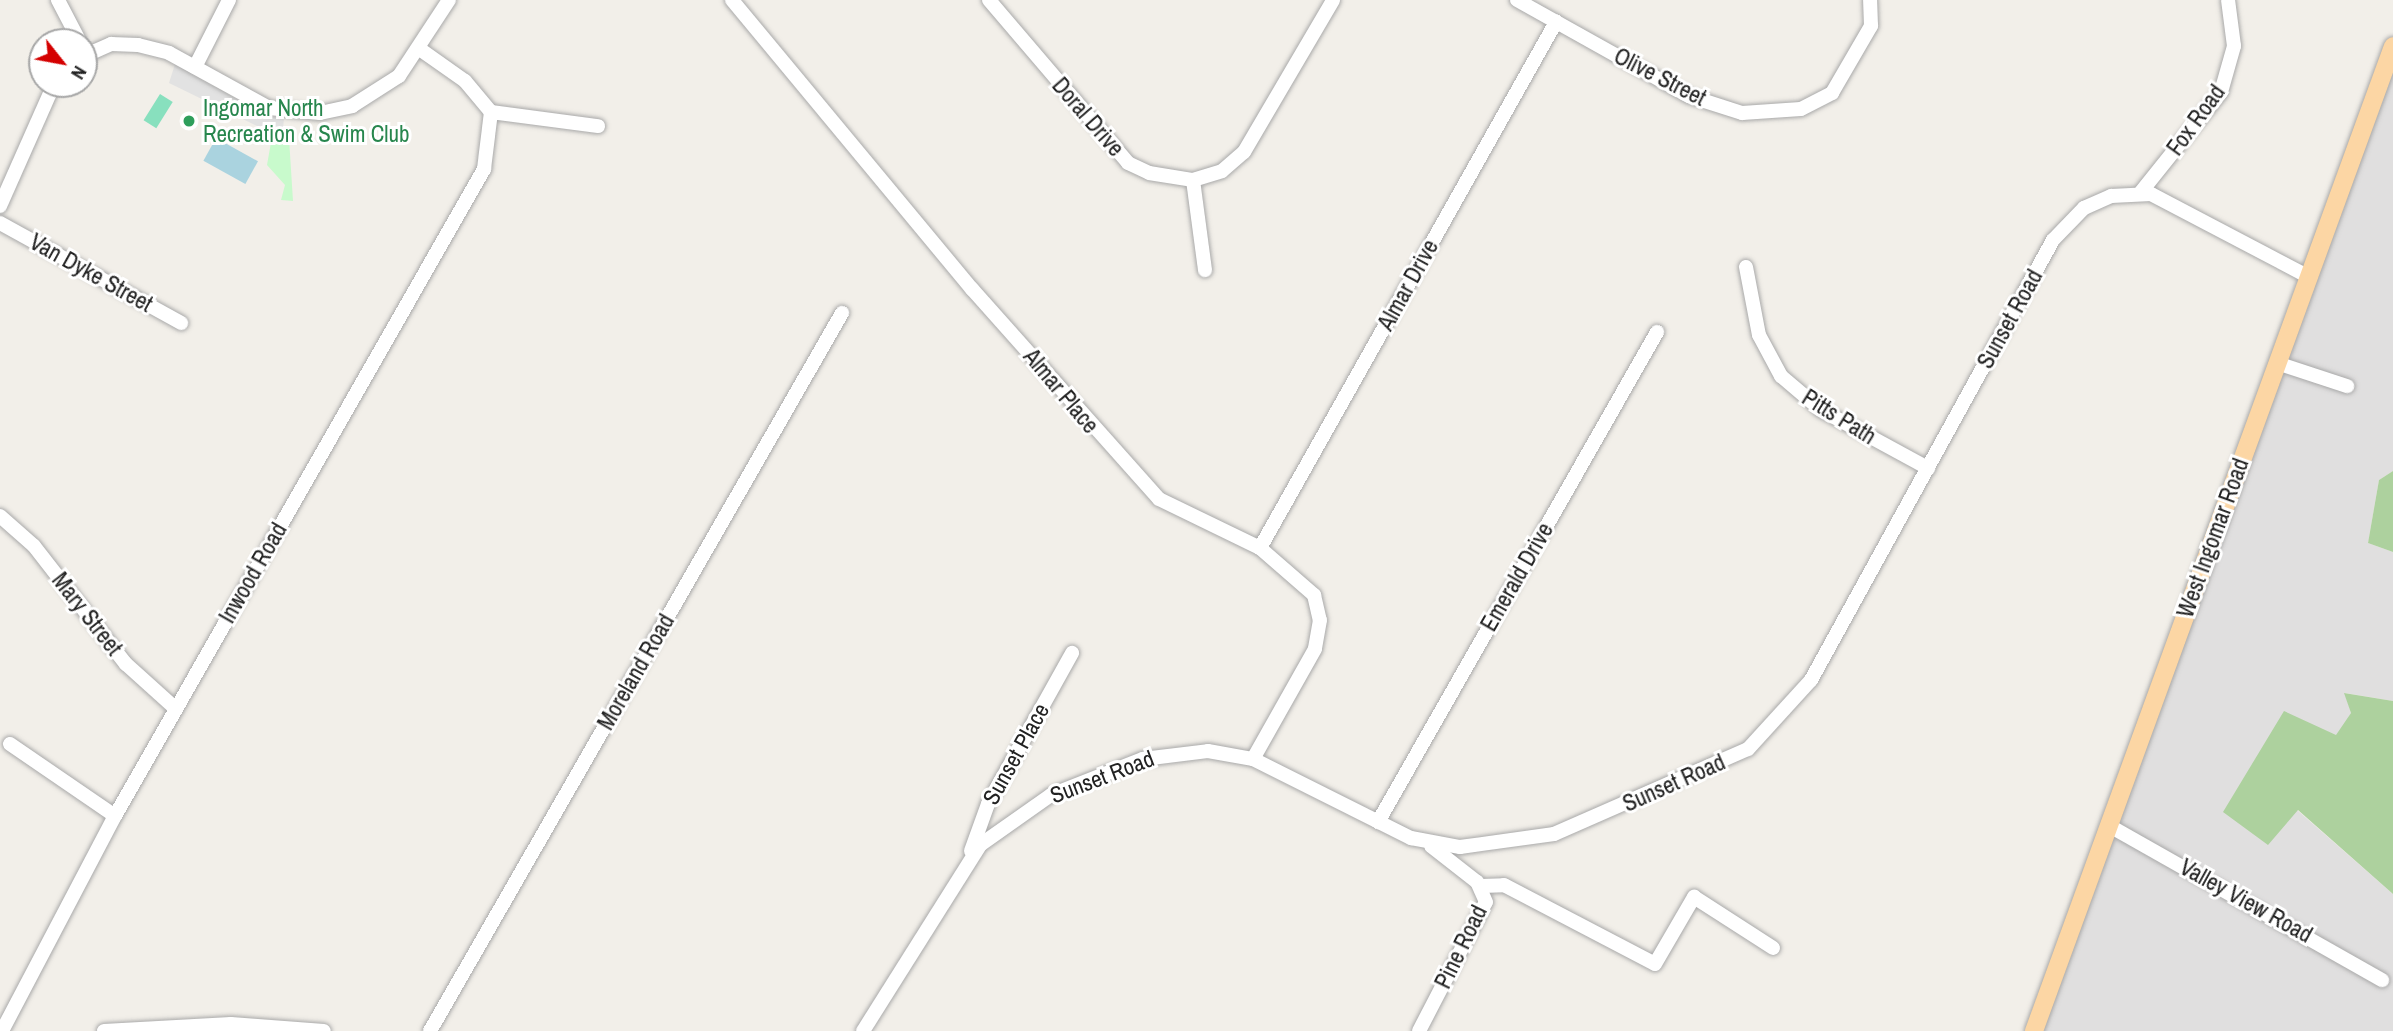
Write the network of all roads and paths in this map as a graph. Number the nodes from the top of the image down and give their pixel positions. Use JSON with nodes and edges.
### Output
{"nodes":[{"id":1,"x":58,"y":0,"type":"edge"},
{"id":2,"x":229,"y":0,"type":"edge"},
{"id":3,"x":449,"y":0,"type":"edge"},
{"id":4,"x":732,"y":0,"type":"edge"},
{"id":5,"x":989,"y":0,"type":"edge"},
{"id":6,"x":1333,"y":0,"type":"edge"},
{"id":7,"x":1517,"y":0,"type":"edge"},
{"id":8,"x":1870,"y":0,"type":"edge"},
{"id":9,"x":2228,"y":0,"type":"edge"},
{"id":10,"x":1556,"y":22,"type":"junction"},
{"id":11,"x":73,"y":28,"type":"edge"},
{"id":12,"x":2393,"y":46,"type":"edge"},
{"id":13,"x":98,"y":49,"type":"edge"},
{"id":14,"x":421,"y":50,"type":"junction"},
{"id":15,"x":195,"y":67,"type":"junction"},
{"id":16,"x":48,"y":98,"type":"edge"},
{"id":17,"x":491,"y":112,"type":"junction"},
{"id":18,"x":598,"y":126,"type":"dead end"},
{"id":19,"x":1193,"y":180,"type":"junction"},
{"id":20,"x":2141,"y":192,"type":"junction"},
{"id":21,"x":0,"y":206,"type":"edge"},
{"id":22,"x":0,"y":223,"type":"edge"},
{"id":23,"x":1746,"y":267,"type":"dead end"},
{"id":24,"x":1205,"y":270,"type":"dead end"},
{"id":25,"x":2309,"y":276,"type":"junction"},
{"id":26,"x":842,"y":313,"type":"dead end"},
{"id":27,"x":181,"y":323,"type":"dead end"},
{"id":28,"x":1657,"y":332,"type":"dead end"},
{"id":29,"x":2277,"y":363,"type":"junction"},
{"id":30,"x":2347,"y":386,"type":"dead end"},
{"id":31,"x":1928,"y":468,"type":"junction"},
{"id":32,"x":0,"y":516,"type":"edge"},
{"id":33,"x":1260,"y":548,"type":"junction"},
{"id":34,"x":1072,"y":653,"type":"dead end"},
{"id":35,"x":176,"y":709,"type":"junction"},
{"id":36,"x":10,"y":744,"type":"dead end"},
{"id":37,"x":1253,"y":759,"type":"junction"},
{"id":38,"x":115,"y":816,"type":"junction"},
{"id":39,"x":1378,"y":822,"type":"junction"},
{"id":40,"x":2108,"y":825,"type":"junction"},
{"id":41,"x":1427,"y":843,"type":"junction"},
{"id":42,"x":969,"y":858,"type":"junction"},
{"id":43,"x":1481,"y":886,"type":"junction"},
{"id":44,"x":1773,"y":948,"type":"dead end"},
{"id":45,"x":2382,"y":980,"type":"dead end"},
{"id":46,"x":229,"y":1027,"type":"edge"},
{"id":47,"x":2,"y":1031,"type":"edge"},
{"id":48,"x":104,"y":1031,"type":"edge"},
{"id":49,"x":324,"y":1031,"type":"edge"},
{"id":50,"x":430,"y":1031,"type":"edge"},
{"id":51,"x":863,"y":1031,"type":"edge"},
{"id":52,"x":1419,"y":1031,"type":"edge"},
{"id":53,"x":2035,"y":1031,"type":"edge"}],
"edges":[{"from":1,"to":11,"type":"street"},
{"from":2,"to":15,"type":"street"},
{"from":3,"to":14,"type":"street"},
{"from":4,"to":33,"type":"street","name":"Almar Place"},
{"from":5,"to":19,"type":"street","name":"Doral Drive"},
{"from":6,"to":19,"type":"street","name":"Doral Drive"},
{"from":7,"to":10,"type":"street","name":"Olive Street"},
{"from":8,"to":10,"type":"street","name":"Olive Street"},
{"from":9,"to":20,"type":"street","name":"Fox Road"},
{"from":10,"to":33,"type":"street","name":"Almar Drive"},
{"from":12,"to":25,"type":"main road","name":"West Ingomar Road"},
{"from":13,"to":15,"type":"street"},
{"from":14,"to":15,"type":"street"},
{"from":14,"to":17,"type":"street"},
{"from":16,"to":21,"type":"street"},
{"from":17,"to":18,"type":"street"},
{"from":17,"to":35,"type":"street","name":"Inwood Road"},
{"from":19,"to":24,"type":"street"},
{"from":20,"to":25,"type":"street"},
{"from":20,"to":31,"type":"street","name":"Sunset Road"},
{"from":22,"to":27,"type":"street","name":"Van Dyke Street"},
{"from":23,"to":31,"type":"street","name":"Pitts Path"},
{"from":25,"to":29,"type":"main road","name":"West Ingomar Road"},
{"from":26,"to":50,"type":"street","name":"Moreland Road"},
{"from":28,"to":39,"type":"street","name":"Emerald Drive"},
{"from":29,"to":30,"type":"street"},
{"from":29,"to":40,"type":"main road","name":"West Ingomar Road"},
{"from":31,"to":41,"type":"street","name":"Sunset Road"},
{"from":32,"to":35,"type":"street","name":"Mary Street"},
{"from":33,"to":37,"type":"street","name":"Almar Place"},
{"from":34,"to":42,"type":"street","name":"Sunset Place"},
{"from":35,"to":38,"type":"street","name":"Inwood Road"},
{"from":36,"to":38,"type":"street"},
{"from":37,"to":39,"type":"street","name":"Sunset Road"},
{"from":37,"to":42,"type":"street","name":"Sunset Road"},
{"from":38,"to":47,"type":"street","name":"Inwood Road"},
{"from":39,"to":41,"type":"street","name":"Sunset Road"},
{"from":40,"to":45,"type":"street","name":"Valley View Road"},
{"from":40,"to":53,"type":"main road","name":"West Ingomar Road"},
{"from":41,"to":43,"type":"street","name":"Pine Road"},
{"from":42,"to":51,"type":"street","name":"Sunset Road"},
{"from":43,"to":44,"type":"street"},
{"from":43,"to":52,"type":"street","name":"Pine Road"},
{"from":46,"to":48,"type":"street"},
{"from":46,"to":49,"type":"street"}]}
